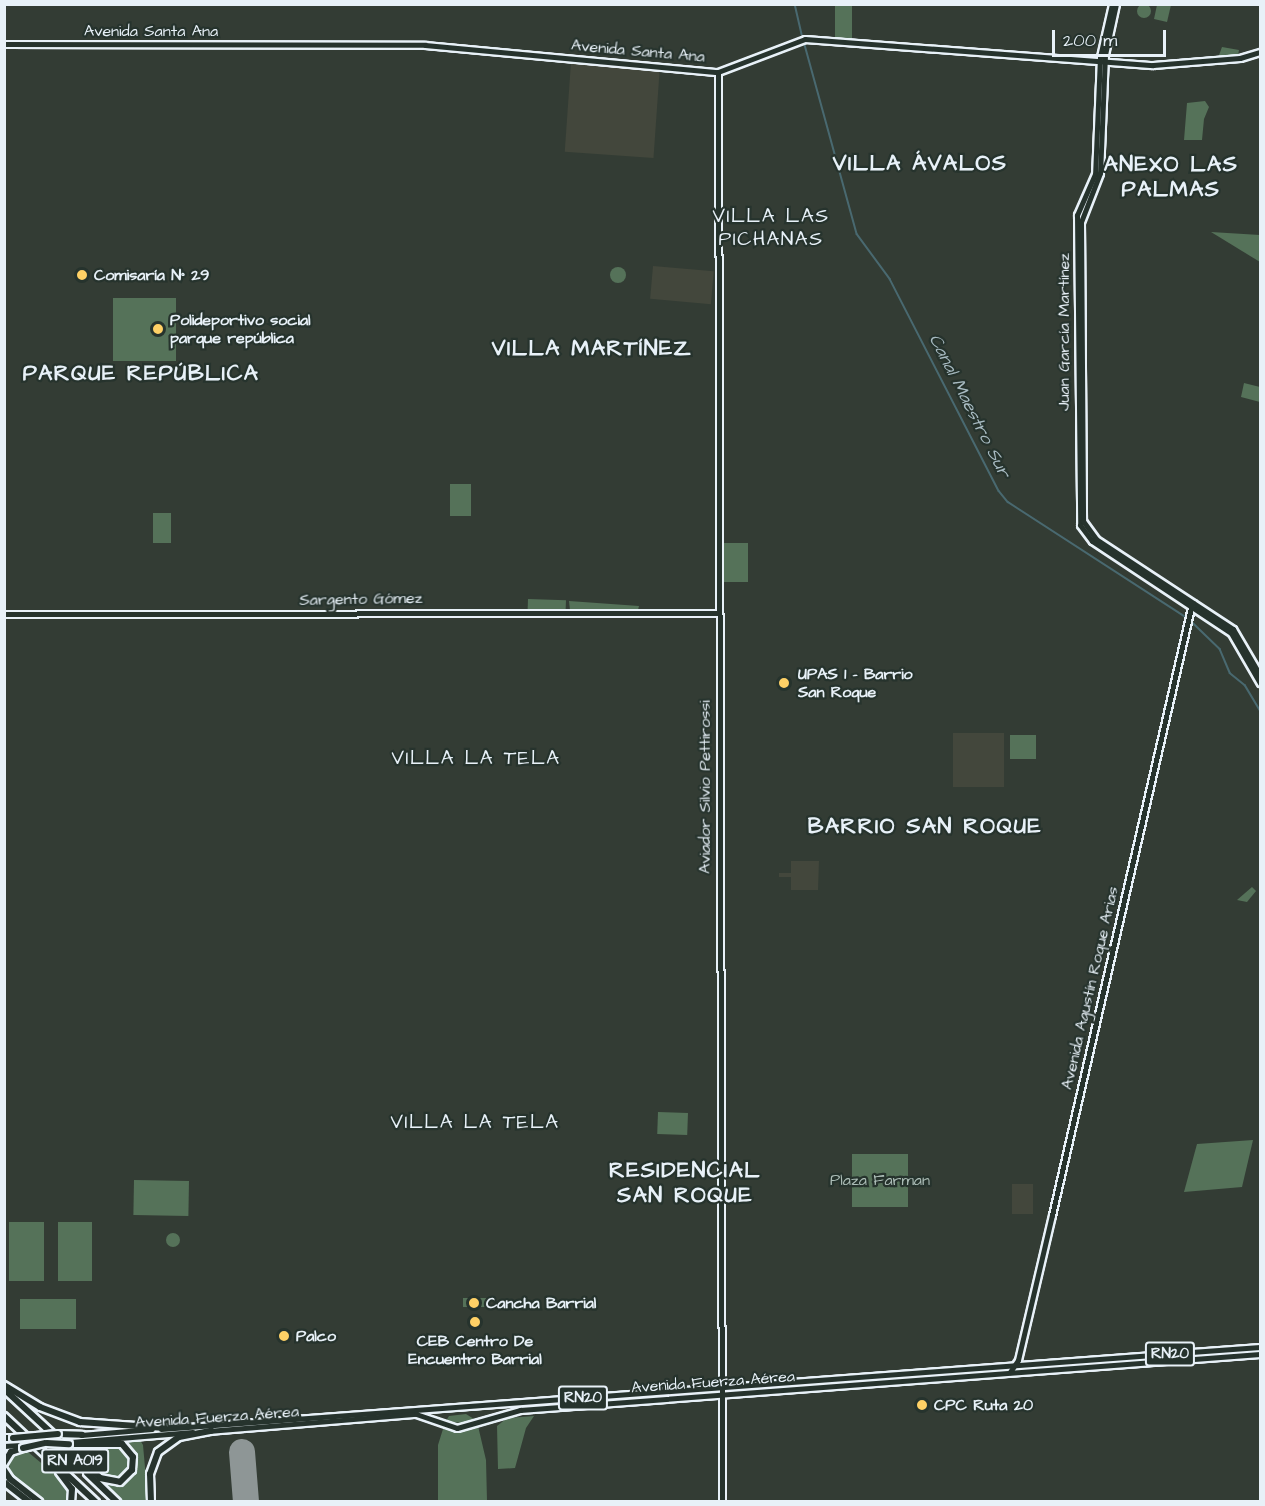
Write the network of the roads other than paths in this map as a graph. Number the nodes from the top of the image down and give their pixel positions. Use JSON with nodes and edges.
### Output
{"nodes":[{"id":1,"x":1114,"y":4,"type":"edge"},
{"id":2,"x":4,"y":44,"type":"edge"},
{"id":3,"x":1260,"y":52,"type":"edge"},
{"id":4,"x":1103,"y":62,"type":"junction"},
{"id":5,"x":718,"y":72,"type":"junction"},
{"id":6,"x":1191,"y":605,"type":"junction"},
{"id":7,"x":719,"y":612,"type":"junction"},
{"id":8,"x":4,"y":614,"type":"edge"},
{"id":9,"x":1260,"y":675,"type":"edge"},
{"id":10,"x":1260,"y":683,"type":"edge"},
{"id":11,"x":1260,"y":1347,"type":"edge"},
{"id":12,"x":1260,"y":1354,"type":"edge"},
{"id":13,"x":1016,"y":1365,"type":"junction"},
{"id":14,"x":1010,"y":1372,"type":"junction"},
{"id":15,"x":913,"y":1373,"type":"junction"},
{"id":16,"x":869,"y":1383,"type":"junction"},
{"id":17,"x":4,"y":1384,"type":"edge"},
{"id":18,"x":721,"y":1386,"type":"junction"},
{"id":19,"x":4,"y":1389,"type":"edge"},
{"id":20,"x":4,"y":1395,"type":"edge"},
{"id":21,"x":722,"y":1395,"type":"junction"},
{"id":22,"x":4,"y":1416,"type":"edge"},
{"id":23,"x":287,"y":1418,"type":"junction"},
{"id":24,"x":4,"y":1421,"type":"edge"},
{"id":25,"x":288,"y":1425,"type":"junction"},
{"id":26,"x":165,"y":1428,"type":"junction"},
{"id":27,"x":211,"y":1431,"type":"junction"},
{"id":28,"x":82,"y":1435,"type":"joint"},
{"id":29,"x":4,"y":1440,"type":"edge"},
{"id":30,"x":32,"y":1442,"type":"junction"},
{"id":31,"x":67,"y":1443,"type":"junction"},
{"id":32,"x":4,"y":1446,"type":"edge"},
{"id":33,"x":22,"y":1446,"type":"junction"},
{"id":34,"x":4,"y":1463,"type":"edge"},
{"id":35,"x":4,"y":1470,"type":"edge"},
{"id":36,"x":4,"y":1482,"type":"edge"},
{"id":37,"x":30,"y":1502,"type":"edge"},
{"id":38,"x":39,"y":1502,"type":"edge"},
{"id":39,"x":70,"y":1502,"type":"edge"},
{"id":40,"x":96,"y":1502,"type":"edge"},
{"id":41,"x":117,"y":1502,"type":"edge"},
{"id":42,"x":151,"y":1502,"type":"edge"},
{"id":43,"x":722,"y":1502,"type":"edge"}],
"edges":[{"from":1,"to":4,"type":"main road","name":"Juan García Martínez"},
{"from":2,"to":5,"type":"main road","name":"Avenida Santa Ana"},
{"from":3,"to":4,"type":"main road","name":"Avenida Santa Ana"},
{"from":4,"to":5,"type":"main road","name":"Avenida Santa Ana"},
{"from":4,"to":6,"type":"main road","name":"Juan García Martínez"},
{"from":5,"to":7,"type":"main road","name":"Aviador Silvio Pettirossi"},
{"from":6,"to":9,"type":"main road"},
{"from":6,"to":10,"type":"main road"},
{"from":6,"to":13,"type":"main road","name":"Avenida Agustín Roque Arias"},
{"from":7,"to":8,"type":"main road","name":"Sargento Gómez"},
{"from":7,"to":18,"type":"main road","name":"Aviador Silvio Pettirossi"},
{"from":11,"to":13,"type":"main road","name":"Avenida Fuerza Aérea","number":"RN20"},
{"from":12,"to":14,"type":"main road","name":"Avenida Fuerza Aérea","number":"RN20"},
{"from":13,"to":14,"type":"main road","name":"Avenida Agustín Roque Arias"},
{"from":13,"to":15,"type":"main road","name":"Avenida Fuerza Aérea","number":"RN20"},
{"from":14,"to":16,"type":"main road","name":"Avenida Fuerza Aérea","number":"RN20"},
{"from":15,"to":16,"type":"main road"},
{"from":15,"to":18,"type":"main road","name":"Avenida Fuerza Aérea","number":"RN20"},
{"from":16,"to":21,"type":"main road","name":"Avenida Fuerza Aérea","number":"RN20"},
{"from":17,"to":26,"type":"highway"},
{"from":18,"to":21,"type":"main road","name":"Aviador Silvio Pettirossi"},
{"from":18,"to":23,"type":"main road","name":"Avenida Fuerza Aérea","number":"RN20"},
{"from":19,"to":31,"type":"highway"},
{"from":20,"to":41,"type":"highway","number":"RN A019"},
{"from":21,"to":25,"type":"main road","name":"Avenida Fuerza Aérea","number":"RN20"},
{"from":21,"to":43,"type":"main road","name":"Aviador Silvio Pettirossi"},
{"from":22,"to":30,"type":"highway","number":"RN A019"},
{"from":23,"to":25,"type":"main road"},
{"from":23,"to":26,"type":"main road","name":"Avenida Fuerza Aérea","number":"RN20"},
{"from":24,"to":30,"type":"highway"},
{"from":25,"to":27,"type":"main road","name":"Avenida Fuerza Aérea","number":"RN20"},
{"from":26,"to":28,"type":"main road","name":"Avenida Fuerza Aérea","number":"RN20"},
{"from":27,"to":31,"type":"main road","name":"Avenida Fuerza Aérea","number":"RN20"},
{"from":27,"to":42,"type":"highway"},
{"from":28,"to":29,"type":"highway","bridge":true},
{"from":30,"to":39,"type":"highway"},
{"from":30,"to":40,"type":"highway","number":"RN A019"},
{"from":31,"to":33,"type":"highway","bridge":true},
{"from":32,"to":33,"type":"main road"},
{"from":33,"to":34,"type":"highway"},
{"from":35,"to":38,"type":"highway"},
{"from":36,"to":37,"type":"highway"}]}
